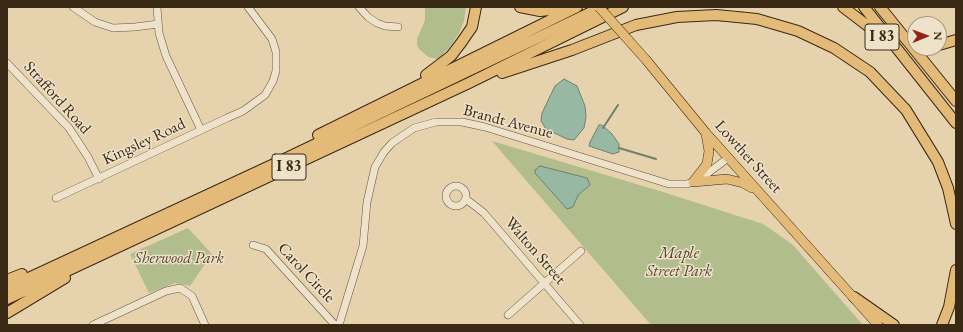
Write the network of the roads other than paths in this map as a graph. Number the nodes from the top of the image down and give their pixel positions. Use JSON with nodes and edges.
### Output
{"nodes":[{"id":1,"x":73,"y":7,"type":"edge"},
{"id":2,"x":157,"y":7,"type":"edge"},
{"id":3,"x":248,"y":7,"type":"edge"},
{"id":4,"x":359,"y":7,"type":"edge"},
{"id":5,"x":476,"y":7,"type":"edge"},
{"id":6,"x":520,"y":7,"type":"edge"},
{"id":7,"x":571,"y":7,"type":"edge"},
{"id":8,"x":577,"y":7,"type":"edge"},
{"id":9,"x":601,"y":7,"type":"edge"},
{"id":10,"x":623,"y":7,"type":"edge"},
{"id":11,"x":633,"y":7,"type":"edge"},
{"id":12,"x":843,"y":7,"type":"edge"},
{"id":13,"x":864,"y":7,"type":"edge"},
{"id":14,"x":881,"y":7,"type":"edge"},
{"id":15,"x":158,"y":24,"type":"junction"},
{"id":16,"x":398,"y":27,"type":"dead end"},
{"id":17,"x":907,"y":31,"type":"edge"},
{"id":18,"x":7,"y":63,"type":"edge"},
{"id":19,"x":916,"y":72,"type":"junction"},
{"id":20,"x":469,"y":83,"type":"junction"},
{"id":21,"x":399,"y":93,"type":"junction"},
{"id":22,"x":956,"y":101,"type":"edge"},
{"id":23,"x":956,"y":122,"type":"edge"},
{"id":24,"x":201,"y":130,"type":"junction"},
{"id":25,"x":706,"y":133,"type":"junction"},
{"id":26,"x":728,"y":158,"type":"junction"},
{"id":27,"x":98,"y":176,"type":"junction"},
{"id":28,"x":693,"y":182,"type":"junction"},
{"id":29,"x":760,"y":193,"type":"junction"},
{"id":30,"x":56,"y":198,"type":"dead end"},
{"id":31,"x":466,"y":199,"type":"dead end"},
{"id":32,"x":149,"y":222,"type":"junction"},
{"id":33,"x":956,"y":224,"type":"edge"},
{"id":34,"x":253,"y":245,"type":"dead end"},
{"id":35,"x":109,"y":251,"type":"junction"},
{"id":36,"x":581,"y":251,"type":"dead end"},
{"id":37,"x":69,"y":258,"type":"junction"},
{"id":38,"x":956,"y":270,"type":"edge"},
{"id":39,"x":7,"y":280,"type":"edge"},
{"id":40,"x":545,"y":283,"type":"junction"},
{"id":41,"x":7,"y":288,"type":"edge"},
{"id":42,"x":854,"y":297,"type":"junction"},
{"id":43,"x":7,"y":299,"type":"edge"},
{"id":44,"x":949,"y":307,"type":"junction"},
{"id":45,"x":7,"y":313,"type":"edge"},
{"id":46,"x":508,"y":315,"type":"dead end"},
{"id":47,"x":93,"y":325,"type":"edge"},
{"id":48,"x":205,"y":325,"type":"edge"},
{"id":49,"x":335,"y":325,"type":"edge"},
{"id":50,"x":339,"y":325,"type":"edge"},
{"id":51,"x":580,"y":325,"type":"edge"},
{"id":52,"x":878,"y":325,"type":"edge"},
{"id":53,"x":894,"y":325,"type":"edge"},
{"id":54,"x":935,"y":325,"type":"edge"},
{"id":55,"x":942,"y":325,"type":"edge"}],
"edges":[{"from":1,"to":15,"type":"street"},
{"from":2,"to":15,"type":"street","name":"Kingsley Road"},
{"from":3,"to":24,"type":"street","name":"Kingsley Road"},
{"from":4,"to":16,"type":"street"},
{"from":5,"to":21,"type":"highway"},
{"from":6,"to":7,"type":"highway"},
{"from":8,"to":21,"type":"highway"},
{"from":9,"to":25,"type":"main road","name":"Lowther Street","bridge":true},
{"from":9,"to":32,"type":"highway","number":"I 83"},
{"from":10,"to":11,"type":"highway","number":"I 83"},
{"from":10,"to":20,"type":"highway","number":"I 83"},
{"from":12,"to":19,"type":"highway","number":"I 83"},
{"from":13,"to":19,"type":"highway"},
{"from":14,"to":17,"type":"highway"},
{"from":14,"to":22,"type":"highway"},
{"from":15,"to":24,"type":"street","name":"Kingsley Road"},
{"from":18,"to":27,"type":"street","name":"Strafford Road"},
{"from":19,"to":23,"type":"highway","number":"I 83"},
{"from":20,"to":33,"type":"highway"},
{"from":20,"to":35,"type":"highway","number":"I 83"},
{"from":21,"to":32,"type":"highway"},
{"from":24,"to":27,"type":"street","name":"Kingsley Road"},
{"from":25,"to":26,"type":"main road","name":"Lowther Street"},
{"from":25,"to":28,"type":"main road"},
{"from":26,"to":28,"type":"street","name":"Brandt Avenue"},
{"from":26,"to":29,"type":"main road","name":"Lowther Street"},
{"from":27,"to":30,"type":"street","name":"Kingsley Road"},
{"from":28,"to":29,"type":"main road"},
{"from":28,"to":50,"type":"street","name":"Brandt Avenue"},
{"from":29,"to":42,"type":"main road","name":"Lowther Street"},
{"from":31,"to":40,"type":"street","name":"Walton Street"},
{"from":32,"to":37,"type":"highway","number":"I 83"},
{"from":34,"to":49,"type":"street","name":"Carol Circle"},
{"from":35,"to":43,"type":"highway","number":"I 83"},
{"from":35,"to":45,"type":"highway"},
{"from":36,"to":40,"type":"street"},
{"from":37,"to":39,"type":"highway"},
{"from":37,"to":41,"type":"highway","number":"I 83"},
{"from":38,"to":44,"type":"highway"},
{"from":40,"to":46,"type":"street"},
{"from":40,"to":51,"type":"street","name":"Walton Street"},
{"from":42,"to":52,"type":"main road","name":"Lowther Street"},
{"from":42,"to":53,"type":"highway"},
{"from":44,"to":54,"type":"highway"},
{"from":44,"to":55,"type":"highway"},
{"from":47,"to":48,"type":"street"}]}
